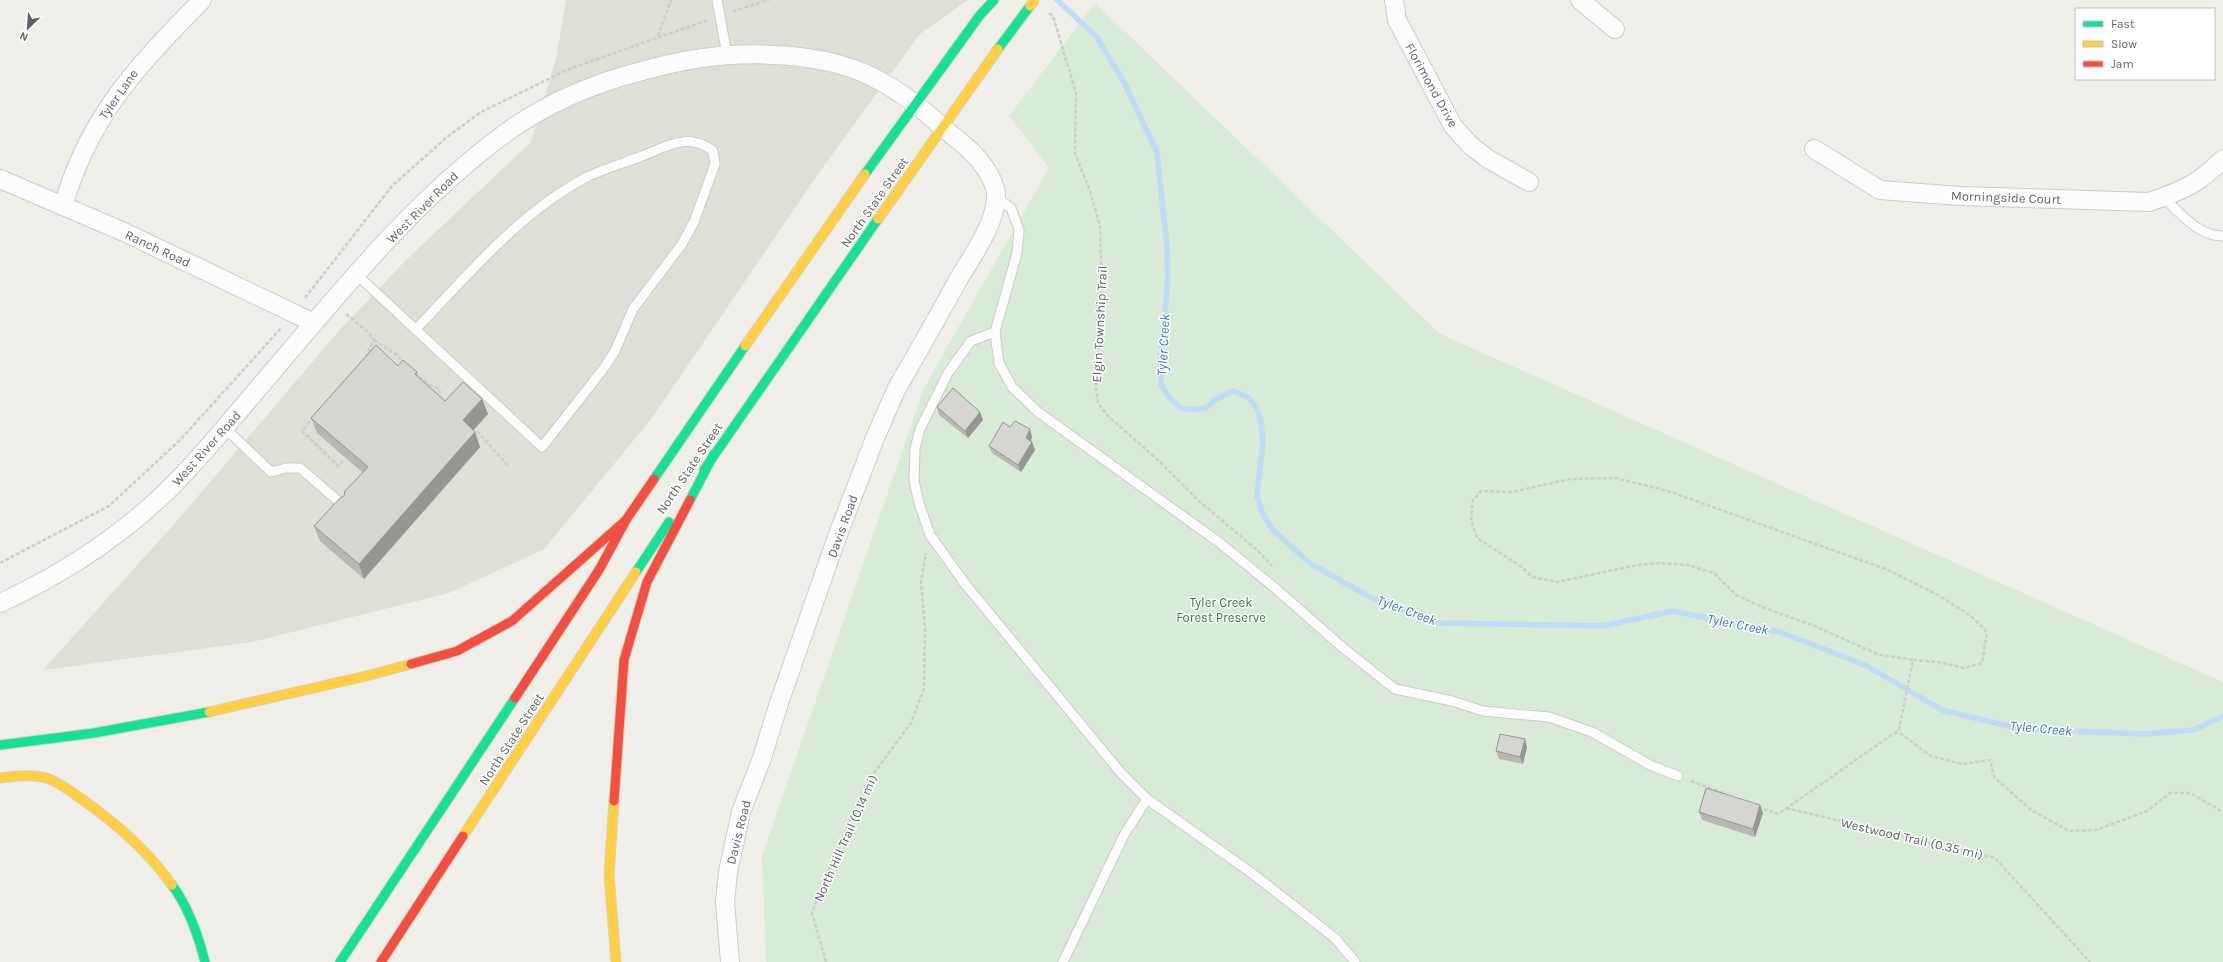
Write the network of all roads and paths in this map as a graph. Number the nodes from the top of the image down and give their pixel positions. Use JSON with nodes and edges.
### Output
{"nodes":[{"id":1,"x":202,"y":0,"type":"edge"},
{"id":2,"x":670,"y":0,"type":"edge"},
{"id":3,"x":717,"y":0,"type":"edge"},
{"id":4,"x":994,"y":0,"type":"edge"},
{"id":5,"x":1394,"y":0,"type":"edge"},
{"id":6,"x":1580,"y":0,"type":"edge"},
{"id":7,"x":1032,"y":3,"type":"edge"},
{"id":8,"x":1044,"y":8,"type":"dead end"},
{"id":9,"x":1615,"y":29,"type":"dead end"},
{"id":10,"x":658,"y":37,"type":"dead end"},
{"id":11,"x":727,"y":55,"type":"junction"},
{"id":12,"x":917,"y":103,"type":"junction"},
{"id":13,"x":942,"y":127,"type":"junction"},
{"id":14,"x":1814,"y":149,"type":"dead end"},
{"id":15,"x":2223,"y":159,"type":"edge"},
{"id":16,"x":0,"y":179,"type":"edge"},
{"id":17,"x":1529,"y":182,"type":"dead end"},
{"id":18,"x":996,"y":197,"type":"junction"},
{"id":19,"x":2163,"y":197,"type":"junction"},
{"id":20,"x":63,"y":206,"type":"junction"},
{"id":21,"x":2223,"y":236,"type":"edge"},
{"id":22,"x":357,"y":275,"type":"junction"},
{"id":23,"x":313,"y":288,"type":"dead end"},
{"id":24,"x":332,"y":303,"type":"junction"},
{"id":25,"x":314,"y":322,"type":"junction"},
{"id":26,"x":416,"y":329,"type":"junction"},
{"id":27,"x":995,"y":332,"type":"junction"},
{"id":28,"x":374,"y":340,"type":"junction"},
{"id":29,"x":361,"y":362,"type":"edge"},
{"id":30,"x":408,"y":366,"type":"edge"},
{"id":31,"x":414,"y":372,"type":"edge"},
{"id":32,"x":443,"y":403,"type":"edge"},
{"id":33,"x":317,"y":414,"type":"edge"},
{"id":34,"x":225,"y":428,"type":"junction"},
{"id":35,"x":477,"y":431,"type":"dead end"},
{"id":36,"x":714,"y":454,"type":"junction"},
{"id":37,"x":344,"y":460,"type":"edge"},
{"id":38,"x":509,"y":467,"type":"dead end"},
{"id":39,"x":345,"y":507,"type":"edge"},
{"id":40,"x":626,"y":520,"type":"junction"},
{"id":41,"x":930,"y":535,"type":"junction"},
{"id":42,"x":1275,"y":588,"type":"junction"},
{"id":43,"x":0,"y":603,"type":"edge"},
{"id":44,"x":1913,"y":660,"type":"junction"},
{"id":45,"x":1894,"y":733,"type":"junction"},
{"id":46,"x":0,"y":745,"type":"edge"},
{"id":47,"x":1678,"y":776,"type":"joint"},
{"id":48,"x":0,"y":778,"type":"edge"},
{"id":49,"x":1728,"y":795,"type":"edge"},
{"id":50,"x":1147,"y":799,"type":"junction"},
{"id":51,"x":1757,"y":806,"type":"edge"},
{"id":52,"x":1786,"y":808,"type":"junction"},
{"id":53,"x":2223,"y":812,"type":"edge"},
{"id":54,"x":205,"y":962,"type":"edge"},
{"id":55,"x":340,"y":962,"type":"edge"},
{"id":56,"x":380,"y":962,"type":"edge"},
{"id":57,"x":616,"y":962,"type":"edge"},
{"id":58,"x":730,"y":962,"type":"edge"},
{"id":59,"x":826,"y":962,"type":"edge"},
{"id":60,"x":1064,"y":962,"type":"edge"},
{"id":61,"x":1354,"y":962,"type":"edge"},
{"id":62,"x":2090,"y":962,"type":"edge"}],
"edges":[{"from":1,"to":20,"type":"street","name":"Tyler Lane"},
{"from":2,"to":10,"type":"path"},
{"from":3,"to":11,"type":"lane"},
{"from":4,"to":12,"type":"main road","name":"North State Street"},
{"from":5,"to":17,"type":"street","name":"Florimond Drive"},
{"from":6,"to":9,"type":"street"},
{"from":7,"to":13,"type":"main road","name":"North State Street"},
{"from":8,"to":42,"type":"path","name":"Elgin Township Trail"},
{"from":11,"to":12,"type":"street","name":"West River Road"},
{"from":11,"to":22,"type":"street","name":"West River Road"},
{"from":12,"to":13,"type":"street","name":"West River Road"},
{"from":12,"to":40,"type":"main road","name":"North State Street"},
{"from":13,"to":18,"type":"street"},
{"from":13,"to":36,"type":"main road","name":"North State Street"},
{"from":14,"to":19,"type":"street","name":"Morningside Court"},
{"from":15,"to":19,"type":"street","name":"Morningside Court"},
{"from":16,"to":20,"type":"street","name":"Ranch Road"},
{"from":18,"to":27,"type":"lane"},
{"from":18,"to":58,"type":"street","name":"Davis Road"},
{"from":19,"to":21,"type":"lane"},
{"from":20,"to":25,"type":"street","name":"Ranch Road"},
{"from":22,"to":24,"type":"street","name":"West River Road"},
{"from":22,"to":26,"type":"lane"},
{"from":23,"to":24,"type":"path"},
{"from":24,"to":25,"type":"street","name":"West River Road"},
{"from":24,"to":28,"type":"path"},
{"from":25,"to":34,"type":"street","name":"West River Road"},
{"from":26,"to":26,"type":"lane"},
{"from":27,"to":41,"type":"lane"},
{"from":27,"to":42,"type":"lane"},
{"from":28,"to":29,"type":"path"},
{"from":28,"to":30,"type":"path"},
{"from":31,"to":32,"type":"path"},
{"from":33,"to":37,"type":"path"},
{"from":34,"to":39,"type":"lane"},
{"from":34,"to":43,"type":"street","name":"West River Road"},
{"from":35,"to":38,"type":"path"},
{"from":36,"to":56,"type":"main road","name":"North State Street"},
{"from":36,"to":57,"type":"main road"},
{"from":40,"to":46,"type":"main road"},
{"from":40,"to":55,"type":"main road","name":"North State Street"},
{"from":41,"to":50,"type":"lane"},
{"from":41,"to":59,"type":"path","name":"North Hill Trail (0.14 mi)"},
{"from":42,"to":47,"type":"lane"},
{"from":44,"to":44,"type":"path"},
{"from":44,"to":45,"type":"path"},
{"from":45,"to":52,"type":"path"},
{"from":45,"to":53,"type":"path"},
{"from":47,"to":49,"type":"path"},
{"from":48,"to":54,"type":"main road"},
{"from":50,"to":60,"type":"lane"},
{"from":50,"to":61,"type":"lane"},
{"from":51,"to":52,"type":"path"},
{"from":52,"to":62,"type":"path","name":"Westwood Trail (0.35 mi)"}]}
